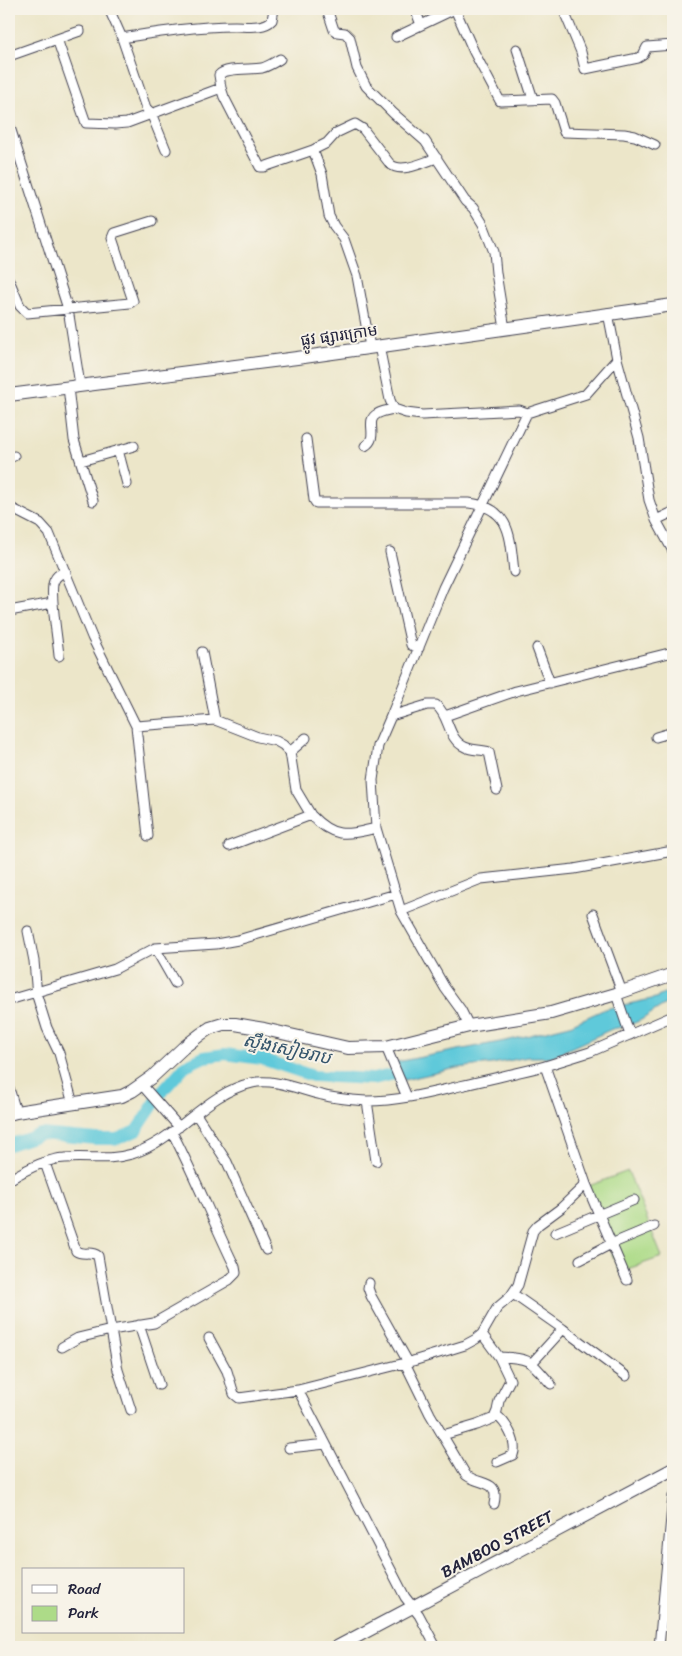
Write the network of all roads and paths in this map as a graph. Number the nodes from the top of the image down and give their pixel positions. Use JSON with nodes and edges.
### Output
{"nodes":[{"id":1,"x":109,"y":9,"type":"edge"},
{"id":2,"x":274,"y":9,"type":"edge"},
{"id":3,"x":326,"y":9,"type":"edge"},
{"id":4,"x":414,"y":9,"type":"edge"},
{"id":5,"x":455,"y":9,"type":"edge"},
{"id":6,"x":563,"y":9,"type":"edge"},
{"id":7,"x":421,"y":25,"type":"junction"},
{"id":8,"x":80,"y":31,"type":"dead end"},
{"id":9,"x":396,"y":37,"type":"dead end"},
{"id":10,"x":122,"y":38,"type":"junction"},
{"id":11,"x":57,"y":39,"type":"junction"},
{"id":12,"x":673,"y":45,"type":"edge"},
{"id":13,"x":518,"y":49,"type":"dead end"},
{"id":14,"x":9,"y":56,"type":"edge"},
{"id":15,"x":280,"y":59,"type":"dead end"},
{"id":16,"x":221,"y":88,"type":"junction"},
{"id":17,"x":533,"y":99,"type":"junction"},
{"id":18,"x":151,"y":113,"type":"junction"},
{"id":19,"x":9,"y":124,"type":"edge"},
{"id":20,"x":655,"y":145,"type":"dead end"},
{"id":21,"x":166,"y":150,"type":"dead end"},
{"id":22,"x":313,"y":150,"type":"junction"},
{"id":23,"x":437,"y":158,"type":"junction"},
{"id":24,"x":152,"y":221,"type":"dead end"},
{"id":25,"x":9,"y":280,"type":"edge"},
{"id":26,"x":673,"y":304,"type":"edge"},
{"id":27,"x":68,"y":309,"type":"junction"},
{"id":28,"x":608,"y":313,"type":"junction"},
{"id":29,"x":505,"y":329,"type":"junction"},
{"id":30,"x":374,"y":347,"type":"junction"},
{"id":31,"x":618,"y":359,"type":"junction"},
{"id":32,"x":74,"y":386,"type":"junction"},
{"id":33,"x":9,"y":395,"type":"edge"},
{"id":34,"x":394,"y":408,"type":"junction"},
{"id":35,"x":527,"y":413,"type":"junction"},
{"id":36,"x":306,"y":439,"type":"dead end"},
{"id":37,"x":134,"y":446,"type":"dead end"},
{"id":38,"x":365,"y":446,"type":"dead end"},
{"id":39,"x":118,"y":450,"type":"junction"},
{"id":40,"x":81,"y":461,"type":"junction"},
{"id":41,"x":127,"y":484,"type":"dead end"},
{"id":42,"x":93,"y":501,"type":"dead end"},
{"id":43,"x":482,"y":504,"type":"junction"},
{"id":44,"x":9,"y":507,"type":"edge"},
{"id":45,"x":673,"y":512,"type":"edge"},
{"id":46,"x":656,"y":520,"type":"junction"},
{"id":47,"x":673,"y":551,"type":"edge"},
{"id":48,"x":390,"y":552,"type":"dead end"},
{"id":49,"x":66,"y":572,"type":"junction"},
{"id":50,"x":514,"y":572,"type":"dead end"},
{"id":51,"x":53,"y":603,"type":"junction"},
{"id":52,"x":9,"y":611,"type":"edge"},
{"id":53,"x":419,"y":648,"type":"junction"},
{"id":54,"x":537,"y":648,"type":"dead end"},
{"id":55,"x":202,"y":652,"type":"dead end"},
{"id":56,"x":673,"y":652,"type":"edge"},
{"id":57,"x":59,"y":656,"type":"dead end"},
{"id":58,"x":550,"y":683,"type":"junction"},
{"id":59,"x":392,"y":716,"type":"junction"},
{"id":60,"x":444,"y":716,"type":"junction"},
{"id":61,"x":215,"y":720,"type":"junction"},
{"id":62,"x":136,"y":726,"type":"junction"},
{"id":63,"x":673,"y":732,"type":"edge"},
{"id":64,"x":656,"y":737,"type":"dead end"},
{"id":65,"x":306,"y":738,"type":"dead end"},
{"id":66,"x":290,"y":752,"type":"junction"},
{"id":67,"x":497,"y":790,"type":"dead end"},
{"id":68,"x":311,"y":815,"type":"junction"},
{"id":69,"x":376,"y":828,"type":"junction"},
{"id":70,"x":148,"y":836,"type":"dead end"},
{"id":71,"x":229,"y":846,"type":"dead end"},
{"id":72,"x":673,"y":851,"type":"edge"},
{"id":73,"x":396,"y":894,"type":"junction"},
{"id":74,"x":401,"y":911,"type":"junction"},
{"id":75,"x":593,"y":914,"type":"dead end"},
{"id":76,"x":28,"y":932,"type":"dead end"},
{"id":77,"x":155,"y":948,"type":"junction"},
{"id":78,"x":673,"y":974,"type":"edge"},
{"id":79,"x":175,"y":983,"type":"dead end"},
{"id":80,"x":36,"y":991,"type":"junction"},
{"id":81,"x":619,"y":996,"type":"junction"},
{"id":82,"x":9,"y":1000,"type":"edge"},
{"id":83,"x":673,"y":1016,"type":"edge"},
{"id":84,"x":469,"y":1026,"type":"junction"},
{"id":85,"x":629,"y":1032,"type":"junction"},
{"id":86,"x":388,"y":1051,"type":"junction"},
{"id":87,"x":545,"y":1066,"type":"junction"},
{"id":88,"x":9,"y":1088,"type":"edge"},
{"id":89,"x":146,"y":1089,"type":"junction"},
{"id":90,"x":406,"y":1095,"type":"junction"},
{"id":91,"x":368,"y":1100,"type":"junction"},
{"id":92,"x":73,"y":1104,"type":"junction"},
{"id":93,"x":12,"y":1113,"type":"edge"},
{"id":94,"x":196,"y":1114,"type":"junction"},
{"id":95,"x":176,"y":1129,"type":"junction"},
{"id":96,"x":376,"y":1162,"type":"dead end"},
{"id":97,"x":45,"y":1163,"type":"junction"},
{"id":98,"x":9,"y":1180,"type":"edge"},
{"id":99,"x":586,"y":1184,"type":"junction"},
{"id":100,"x":634,"y":1200,"type":"dead end"},
{"id":101,"x":598,"y":1215,"type":"junction"},
{"id":102,"x":654,"y":1226,"type":"dead end"},
{"id":103,"x":556,"y":1233,"type":"dead end"},
{"id":104,"x":611,"y":1244,"type":"junction"},
{"id":105,"x":266,"y":1250,"type":"dead end"},
{"id":106,"x":580,"y":1260,"type":"dead end"},
{"id":107,"x":627,"y":1280,"type":"dead end"},
{"id":108,"x":369,"y":1282,"type":"dead end"},
{"id":109,"x":513,"y":1294,"type":"junction"},
{"id":110,"x":139,"y":1325,"type":"junction"},
{"id":111,"x":563,"y":1329,"type":"junction"},
{"id":112,"x":111,"y":1330,"type":"junction"},
{"id":113,"x":482,"y":1334,"type":"junction"},
{"id":114,"x":209,"y":1338,"type":"dead end"},
{"id":115,"x":62,"y":1346,"type":"dead end"},
{"id":116,"x":499,"y":1357,"type":"junction"},
{"id":117,"x":406,"y":1363,"type":"junction"},
{"id":118,"x":532,"y":1363,"type":"junction"},
{"id":119,"x":626,"y":1376,"type":"dead end"},
{"id":120,"x":551,"y":1384,"type":"dead end"},
{"id":121,"x":159,"y":1385,"type":"dead end"},
{"id":122,"x":298,"y":1390,"type":"junction"},
{"id":123,"x":131,"y":1410,"type":"dead end"},
{"id":124,"x":496,"y":1415,"type":"junction"},
{"id":125,"x":443,"y":1435,"type":"junction"},
{"id":126,"x":326,"y":1444,"type":"junction"},
{"id":127,"x":289,"y":1448,"type":"dead end"},
{"id":128,"x":497,"y":1462,"type":"dead end"},
{"id":129,"x":673,"y":1470,"type":"edge"},
{"id":130,"x":673,"y":1496,"type":"edge"},
{"id":131,"x":494,"y":1504,"type":"dead end"},
{"id":132,"x":413,"y":1607,"type":"junction"},
{"id":133,"x":337,"y":1647,"type":"edge"},
{"id":134,"x":436,"y":1647,"type":"edge"},
{"id":135,"x":658,"y":1647,"type":"edge"}],
"edges":[{"from":1,"to":10,"type":"street"},
{"from":2,"to":10,"type":"street"},
{"from":3,"to":23,"type":"street"},
{"from":4,"to":7,"type":"street"},
{"from":5,"to":7,"type":"street"},
{"from":5,"to":17,"type":"street"},
{"from":6,"to":12,"type":"street"},
{"from":7,"to":9,"type":"street"},
{"from":8,"to":11,"type":"street"},
{"from":10,"to":18,"type":"street"},
{"from":11,"to":14,"type":"street"},
{"from":11,"to":18,"type":"street"},
{"from":13,"to":17,"type":"street"},
{"from":15,"to":16,"type":"street"},
{"from":16,"to":18,"type":"street"},
{"from":16,"to":22,"type":"street"},
{"from":17,"to":20,"type":"street"},
{"from":18,"to":21,"type":"street"},
{"from":19,"to":27,"type":"street"},
{"from":22,"to":23,"type":"street"},
{"from":22,"to":30,"type":"street"},
{"from":23,"to":29,"type":"street"},
{"from":24,"to":27,"type":"street"},
{"from":25,"to":27,"type":"street"},
{"from":26,"to":28,"type":"street","name":"ផ្លូវ ផ្សារក្រោម"},
{"from":27,"to":32,"type":"street"},
{"from":28,"to":29,"type":"street","name":"ផ្លូវ ផ្សារក្រោម"},
{"from":28,"to":31,"type":"street"},
{"from":29,"to":30,"type":"street","name":"ផ្លូវ ផ្សារក្រោម"},
{"from":30,"to":32,"type":"street","name":"ផ្លូវ ផ្សារក្រោម"},
{"from":30,"to":34,"type":"street"},
{"from":31,"to":35,"type":"street"},
{"from":31,"to":46,"type":"street"},
{"from":32,"to":33,"type":"street","name":"ផ្លូវ ផ្សារក្រោម"},
{"from":32,"to":40,"type":"street"},
{"from":34,"to":35,"type":"street"},
{"from":34,"to":38,"type":"street"},
{"from":35,"to":43,"type":"street"},
{"from":36,"to":43,"type":"street"},
{"from":37,"to":39,"type":"street"},
{"from":39,"to":40,"type":"street"},
{"from":39,"to":41,"type":"street"},
{"from":40,"to":42,"type":"street"},
{"from":43,"to":50,"type":"street"},
{"from":43,"to":53,"type":"street"},
{"from":44,"to":49,"type":"street"},
{"from":45,"to":46,"type":"street"},
{"from":46,"to":47,"type":"street"},
{"from":48,"to":53,"type":"street"},
{"from":49,"to":51,"type":"street"},
{"from":49,"to":62,"type":"street"},
{"from":51,"to":52,"type":"street"},
{"from":51,"to":57,"type":"street"},
{"from":53,"to":59,"type":"street"},
{"from":54,"to":58,"type":"street"},
{"from":55,"to":61,"type":"street"},
{"from":56,"to":58,"type":"street"},
{"from":58,"to":60,"type":"street"},
{"from":59,"to":60,"type":"street"},
{"from":59,"to":69,"type":"street"},
{"from":60,"to":67,"type":"street"},
{"from":61,"to":62,"type":"street"},
{"from":61,"to":66,"type":"street"},
{"from":62,"to":70,"type":"street"},
{"from":63,"to":64,"type":"street"},
{"from":65,"to":66,"type":"street"},
{"from":66,"to":68,"type":"street"},
{"from":68,"to":69,"type":"street"},
{"from":68,"to":71,"type":"street"},
{"from":69,"to":73,"type":"street"},
{"from":72,"to":74,"type":"street"},
{"from":73,"to":74,"type":"street"},
{"from":73,"to":77,"type":"street"},
{"from":74,"to":84,"type":"street"},
{"from":75,"to":81,"type":"street"},
{"from":76,"to":80,"type":"street"},
{"from":77,"to":79,"type":"street"},
{"from":77,"to":80,"type":"street"},
{"from":78,"to":81,"type":"street"},
{"from":80,"to":82,"type":"street"},
{"from":80,"to":92,"type":"street"},
{"from":81,"to":84,"type":"street"},
{"from":81,"to":85,"type":"street"},
{"from":83,"to":85,"type":"street"},
{"from":84,"to":86,"type":"street"},
{"from":85,"to":87,"type":"street"},
{"from":86,"to":89,"type":"street"},
{"from":86,"to":90,"type":"street"},
{"from":87,"to":90,"type":"street"},
{"from":87,"to":99,"type":"street"},
{"from":88,"to":93,"type":"street"},
{"from":89,"to":92,"type":"street"},
{"from":89,"to":95,"type":"street"},
{"from":90,"to":91,"type":"street"},
{"from":91,"to":94,"type":"street"},
{"from":91,"to":96,"type":"street"},
{"from":92,"to":93,"type":"street"},
{"from":94,"to":95,"type":"street"},
{"from":94,"to":105,"type":"street"},
{"from":95,"to":97,"type":"street"},
{"from":95,"to":110,"type":"street"},
{"from":97,"to":98,"type":"street"},
{"from":97,"to":112,"type":"street"},
{"from":99,"to":101,"type":"street"},
{"from":99,"to":109,"type":"street"},
{"from":100,"to":101,"type":"street"},
{"from":101,"to":103,"type":"street"},
{"from":101,"to":104,"type":"street"},
{"from":102,"to":104,"type":"street"},
{"from":104,"to":106,"type":"street"},
{"from":104,"to":107,"type":"street"},
{"from":108,"to":117,"type":"street"},
{"from":109,"to":111,"type":"street"},
{"from":109,"to":113,"type":"street"},
{"from":110,"to":112,"type":"street"},
{"from":110,"to":121,"type":"street"},
{"from":111,"to":118,"type":"street"},
{"from":111,"to":119,"type":"street"},
{"from":112,"to":115,"type":"street"},
{"from":112,"to":123,"type":"street"},
{"from":113,"to":116,"type":"street"},
{"from":113,"to":117,"type":"street"},
{"from":114,"to":122,"type":"street"},
{"from":116,"to":118,"type":"street"},
{"from":116,"to":124,"type":"street"},
{"from":117,"to":122,"type":"street"},
{"from":117,"to":125,"type":"street"},
{"from":118,"to":120,"type":"street"},
{"from":122,"to":126,"type":"street"},
{"from":124,"to":125,"type":"street"},
{"from":124,"to":128,"type":"street"},
{"from":125,"to":131,"type":"street"},
{"from":126,"to":127,"type":"street"},
{"from":126,"to":132,"type":"street"},
{"from":129,"to":132,"type":"street","name":"BAMBOO STREET"},
{"from":130,"to":135,"type":"street"},
{"from":132,"to":133,"type":"street","name":"BAMBOO STREET"},
{"from":132,"to":134,"type":"street"}]}
